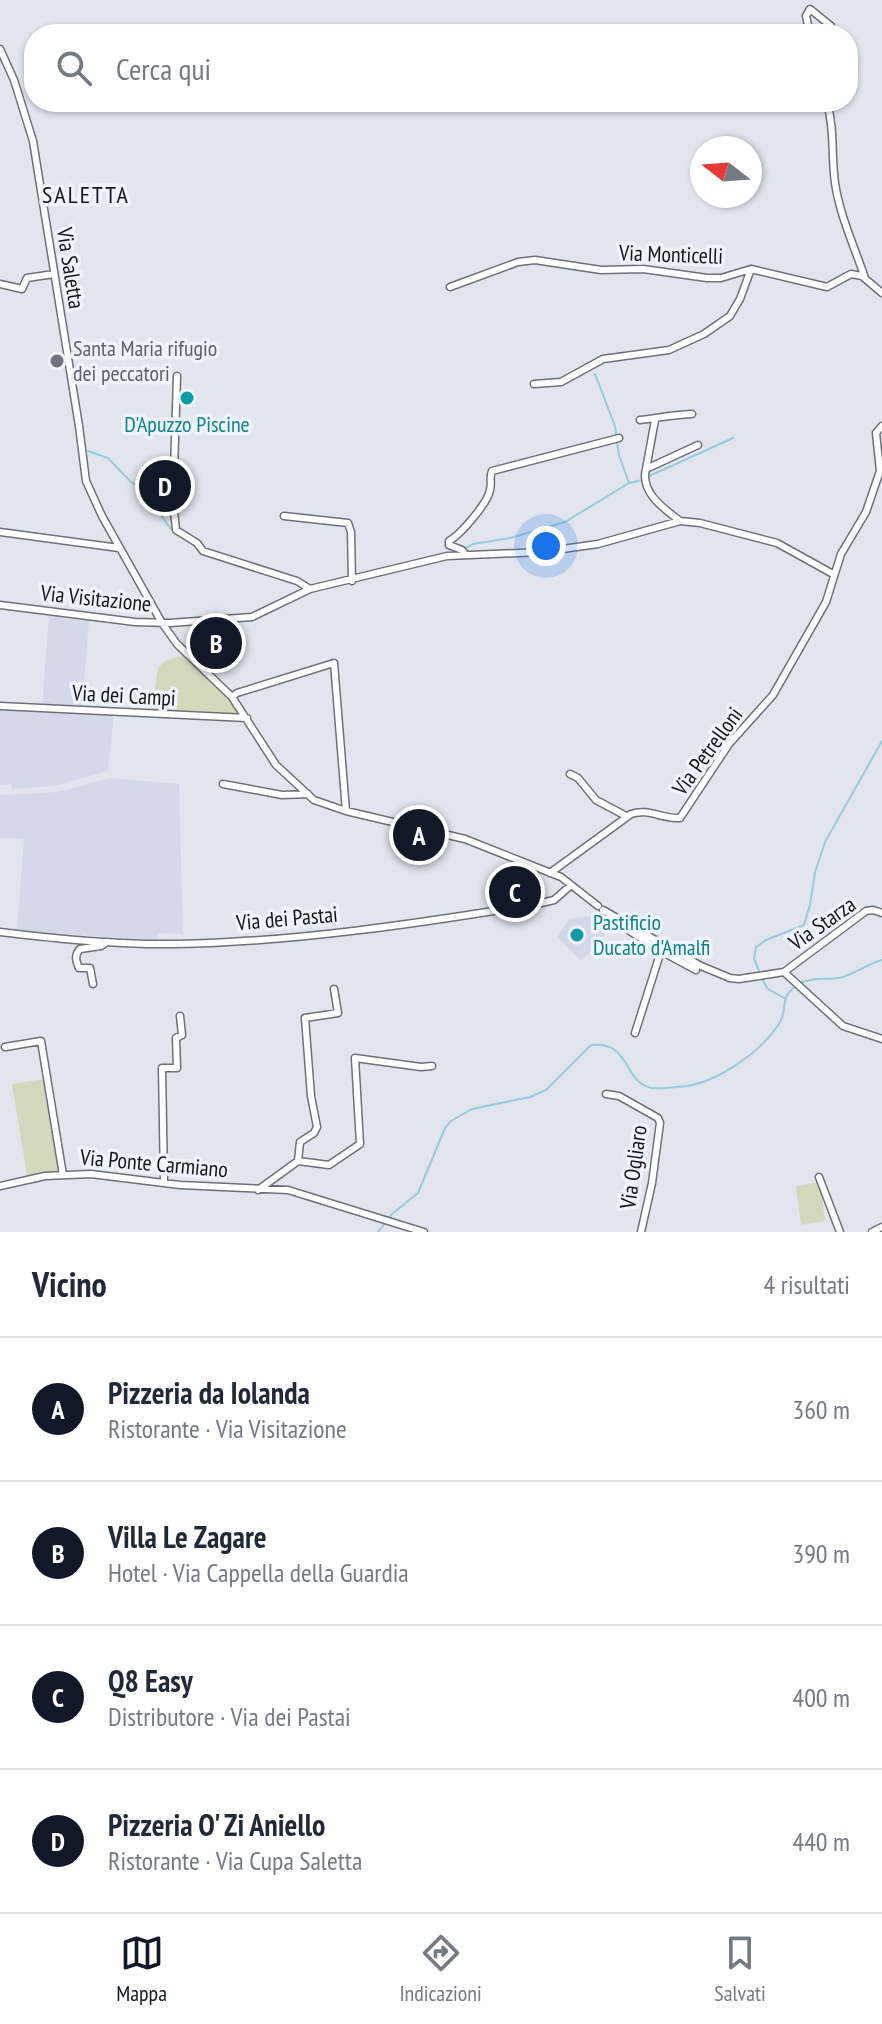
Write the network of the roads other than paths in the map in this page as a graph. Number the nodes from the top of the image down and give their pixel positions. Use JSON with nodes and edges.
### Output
{"nodes":[{"id":1,"x":807,"y":24,"type":"edge"},
{"id":2,"x":829,"y":24,"type":"edge"},
{"id":3,"x":0,"y":49,"type":"edge"},
{"id":4,"x":829,"y":112,"type":"edge"},
{"id":5,"x":751,"y":269,"type":"junction"},
{"id":6,"x":54,"y":274,"type":"junction"},
{"id":7,"x":865,"y":278,"type":"junction"},
{"id":8,"x":0,"y":284,"type":"edge"},
{"id":9,"x":450,"y":287,"type":"dead end"},
{"id":10,"x":882,"y":293,"type":"edge"},
{"id":11,"x":177,"y":376,"type":"dead end"},
{"id":12,"x":534,"y":384,"type":"dead end"},
{"id":13,"x":692,"y":414,"type":"dead end"},
{"id":14,"x":640,"y":420,"type":"dead end"},
{"id":15,"x":655,"y":420,"type":"junction"},
{"id":16,"x":882,"y":426,"type":"edge"},
{"id":17,"x":619,"y":438,"type":"dead end"},
{"id":18,"x":698,"y":445,"type":"dead end"},
{"id":19,"x":646,"y":469,"type":"junction"},
{"id":20,"x":284,"y":516,"type":"dead end"},
{"id":21,"x":680,"y":521,"type":"junction"},
{"id":22,"x":0,"y":532,"type":"edge"},
{"id":23,"x":119,"y":548,"type":"junction"},
{"id":24,"x":462,"y":551,"type":"junction"},
{"id":25,"x":833,"y":574,"type":"junction"},
{"id":26,"x":351,"y":577,"type":"junction"},
{"id":27,"x":310,"y":589,"type":"junction"},
{"id":28,"x":0,"y":605,"type":"edge"},
{"id":29,"x":162,"y":623,"type":"junction"},
{"id":30,"x":232,"y":697,"type":"junction"},
{"id":31,"x":0,"y":706,"type":"edge"},
{"id":32,"x":247,"y":718,"type":"junction"},
{"id":33,"x":570,"y":774,"type":"dead end"},
{"id":34,"x":223,"y":784,"type":"dead end"},
{"id":35,"x":308,"y":794,"type":"junction"},
{"id":36,"x":346,"y":811,"type":"junction"},
{"id":37,"x":626,"y":816,"type":"junction"},
{"id":38,"x":550,"y":873,"type":"junction"},
{"id":39,"x":570,"y":886,"type":"junction"},
{"id":40,"x":882,"y":913,"type":"edge"},
{"id":41,"x":615,"y":915,"type":"junction"},
{"id":42,"x":0,"y":932,"type":"edge"},
{"id":43,"x":107,"y":942,"type":"junction"},
{"id":44,"x":661,"y":951,"type":"junction"},
{"id":45,"x":696,"y":970,"type":"dead end"},
{"id":46,"x":784,"y":972,"type":"junction"},
{"id":47,"x":93,"y":984,"type":"dead end"},
{"id":48,"x":334,"y":989,"type":"dead end"},
{"id":49,"x":180,"y":1016,"type":"dead end"},
{"id":50,"x":635,"y":1033,"type":"dead end"},
{"id":51,"x":882,"y":1039,"type":"edge"},
{"id":52,"x":5,"y":1047,"type":"dead end"},
{"id":53,"x":432,"y":1066,"type":"dead end"},
{"id":54,"x":606,"y":1094,"type":"dead end"},
{"id":55,"x":298,"y":1161,"type":"junction"},
{"id":56,"x":63,"y":1175,"type":"junction"},
{"id":57,"x":819,"y":1177,"type":"dead end"},
{"id":58,"x":164,"y":1182,"type":"junction"},
{"id":59,"x":0,"y":1186,"type":"edge"},
{"id":60,"x":258,"y":1190,"type":"junction"},
{"id":61,"x":882,"y":1227,"type":"edge"},
{"id":62,"x":424,"y":1232,"type":"edge"},
{"id":63,"x":641,"y":1232,"type":"edge"},
{"id":64,"x":840,"y":1232,"type":"edge"},
{"id":65,"x":872,"y":1232,"type":"edge"}],
"edges":[{"from":1,"to":2,"type":"street"},
{"from":3,"to":6,"type":"street","name":"Via Saletta"},
{"from":4,"to":7,"type":"street"},
{"from":5,"to":7,"type":"street","name":"Via Monticelli"},
{"from":5,"to":9,"type":"street","name":"Via Monticelli"},
{"from":5,"to":12,"type":"street"},
{"from":6,"to":8,"type":"street"},
{"from":6,"to":23,"type":"street","name":"Via Saletta"},
{"from":7,"to":10,"type":"street"},
{"from":11,"to":27,"type":"street"},
{"from":13,"to":15,"type":"street"},
{"from":14,"to":15,"type":"street"},
{"from":15,"to":19,"type":"street"},
{"from":16,"to":25,"type":"street","name":"Via Petrelloni"},
{"from":17,"to":24,"type":"street"},
{"from":18,"to":19,"type":"street"},
{"from":19,"to":21,"type":"street"},
{"from":20,"to":26,"type":"street"},
{"from":21,"to":24,"type":"street"},
{"from":21,"to":25,"type":"street"},
{"from":22,"to":23,"type":"street"},
{"from":23,"to":29,"type":"street","name":"Via Saletta"},
{"from":24,"to":26,"type":"street"},
{"from":25,"to":37,"type":"street","name":"Via Petrelloni"},
{"from":26,"to":27,"type":"street"},
{"from":27,"to":29,"type":"street"},
{"from":28,"to":29,"type":"street","name":"Via Visitazione"},
{"from":29,"to":30,"type":"street","name":"Via Visitazione"},
{"from":30,"to":32,"type":"street","name":"Via Visitazione"},
{"from":30,"to":36,"type":"street"},
{"from":31,"to":32,"type":"street","name":"Via dei Campi"},
{"from":32,"to":35,"type":"street","name":"Via Visitazione"},
{"from":33,"to":37,"type":"street"},
{"from":34,"to":35,"type":"street"},
{"from":35,"to":36,"type":"street","name":"Via Visitazione"},
{"from":36,"to":38,"type":"street","name":"Via Visitazione"},
{"from":37,"to":38,"type":"street"},
{"from":38,"to":39,"type":"street","name":"Via Visitazione"},
{"from":39,"to":41,"type":"street","name":"Via Visitazione"},
{"from":39,"to":43,"type":"street","name":"Via dei Pastai"},
{"from":40,"to":46,"type":"street","name":"Via Starza"},
{"from":41,"to":44,"type":"street"},
{"from":41,"to":46,"type":"street"},
{"from":42,"to":43,"type":"street","name":"Via dei Pastai"},
{"from":43,"to":47,"type":"street"},
{"from":44,"to":45,"type":"street"},
{"from":44,"to":50,"type":"street"},
{"from":46,"to":51,"type":"street"},
{"from":48,"to":55,"type":"street","name":"Via Ponte Carmiano"},
{"from":49,"to":58,"type":"street"},
{"from":52,"to":56,"type":"street"},
{"from":53,"to":55,"type":"street"},
{"from":54,"to":63,"type":"street","name":"Via Ogliaro"},
{"from":55,"to":60,"type":"street","name":"Via Ponte Carmiano"},
{"from":56,"to":58,"type":"street","name":"Via Ponte Carmiano"},
{"from":56,"to":59,"type":"street","name":"Via Ponte Carmiano"},
{"from":57,"to":64,"type":"street"},
{"from":58,"to":60,"type":"street","name":"Via Ponte Carmiano"},
{"from":60,"to":62,"type":"street","name":"Via Ponte Carmiano"},
{"from":61,"to":65,"type":"street"}]}
